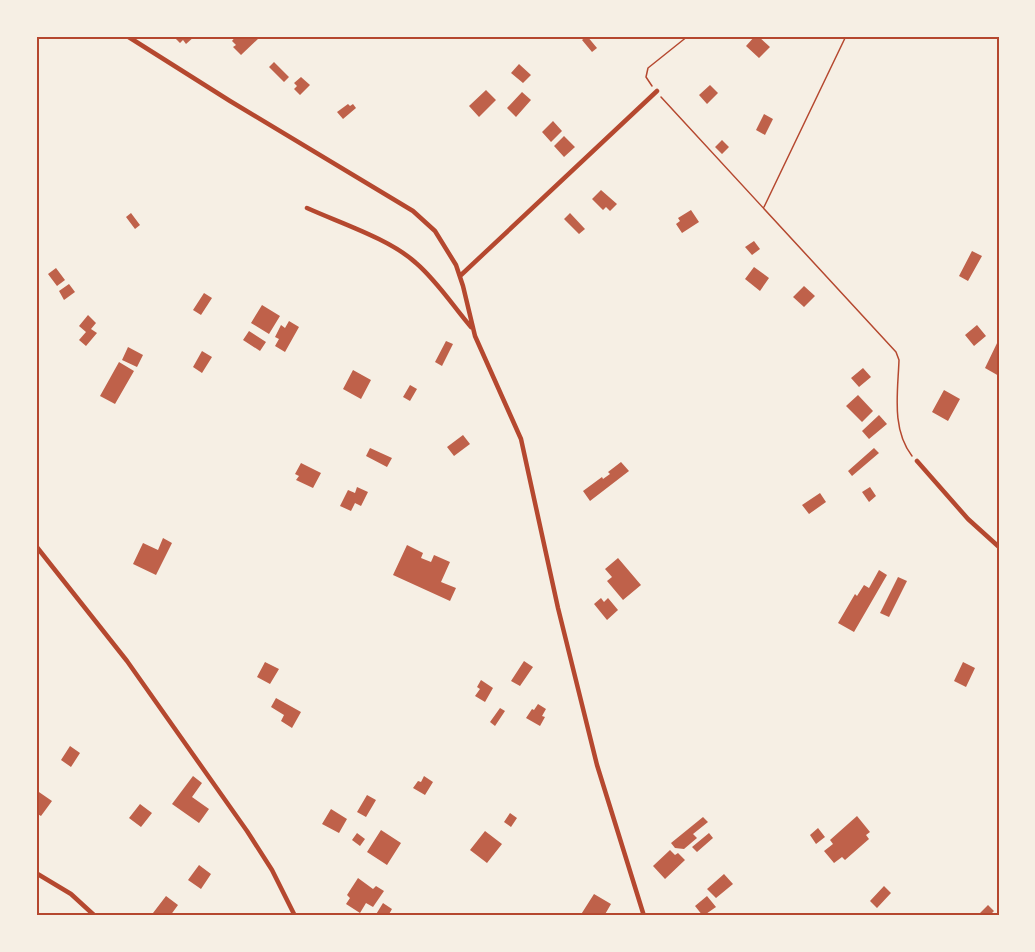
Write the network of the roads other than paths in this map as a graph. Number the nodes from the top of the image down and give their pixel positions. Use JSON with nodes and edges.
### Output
{"nodes":[{"id":1,"x":127,"y":36,"type":"edge"},
{"id":2,"x":657,"y":92,"type":"road end"},
{"id":3,"x":308,"y":208,"type":"dead end"},
{"id":4,"x":460,"y":276,"type":"junction"},
{"id":5,"x":472,"y":329,"type":"junction"},
{"id":6,"x":916,"y":460,"type":"road end"},
{"id":7,"x":36,"y":546,"type":"edge"},
{"id":8,"x":999,"y":547,"type":"edge"},
{"id":9,"x":36,"y":873,"type":"edge"},
{"id":10,"x":95,"y":916,"type":"edge"},
{"id":11,"x":296,"y":916,"type":"edge"},
{"id":12,"x":644,"y":916,"type":"edge"}],
"edges":[{"from":1,"to":4,"type":"street"},
{"from":2,"to":4,"type":"street"},
{"from":3,"to":5,"type":"street"},
{"from":4,"to":5,"type":"street"},
{"from":5,"to":12,"type":"street"},
{"from":6,"to":8,"type":"street"},
{"from":7,"to":11,"type":"street"},
{"from":9,"to":10,"type":"street"}]}
